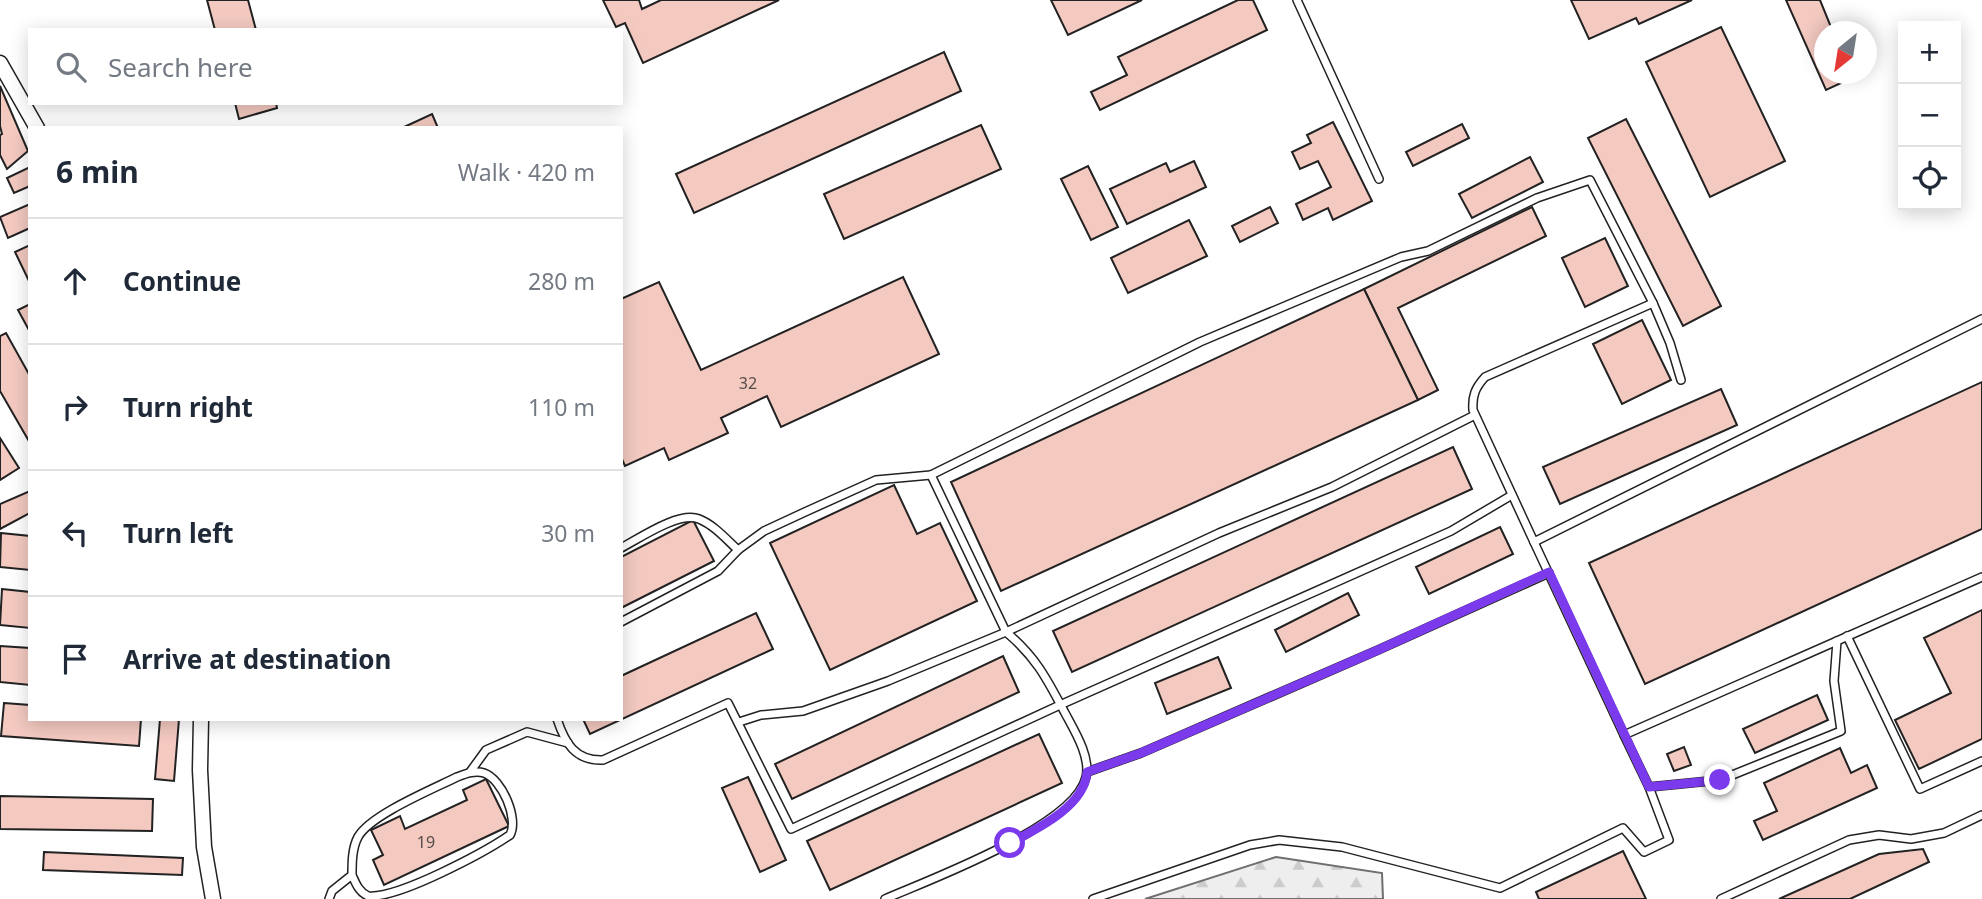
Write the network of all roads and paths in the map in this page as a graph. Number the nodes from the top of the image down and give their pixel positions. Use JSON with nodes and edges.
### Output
{"nodes":[{"id":1,"x":1297,"y":0,"type":"edge"},
{"id":2,"x":0,"y":63,"type":"edge"},
{"id":3,"x":36,"y":126,"type":"edge"},
{"id":4,"x":1379,"y":179,"type":"dead end"},
{"id":5,"x":1653,"y":303,"type":"junction"},
{"id":6,"x":1982,"y":320,"type":"edge"},
{"id":7,"x":1681,"y":380,"type":"dead end"},
{"id":8,"x":1475,"y":415,"type":"junction"},
{"id":9,"x":931,"y":475,"type":"junction"},
{"id":10,"x":1512,"y":495,"type":"junction"},
{"id":11,"x":1534,"y":542,"type":"junction"},
{"id":12,"x":623,"y":547,"type":"edge"},
{"id":13,"x":738,"y":550,"type":"junction"},
{"id":14,"x":1549,"y":572,"type":"junction"},
{"id":15,"x":1982,"y":577,"type":"edge"},
{"id":16,"x":623,"y":621,"type":"edge"},
{"id":17,"x":1006,"y":632,"type":"junction"},
{"id":18,"x":1847,"y":636,"type":"junction"},
{"id":19,"x":1837,"y":641,"type":"junction"},
{"id":20,"x":1060,"y":705,"type":"junction"},
{"id":21,"x":201,"y":721,"type":"edge"},
{"id":22,"x":558,"y":721,"type":"edge"},
{"id":23,"x":739,"y":722,"type":"junction"},
{"id":24,"x":1624,"y":735,"type":"junction"},
{"id":25,"x":569,"y":743,"type":"junction"},
{"id":26,"x":1982,"y":761,"type":"edge"},
{"id":27,"x":470,"y":772,"type":"junction"},
{"id":28,"x":1087,"y":772,"type":"junction"},
{"id":29,"x":1649,"y":787,"type":"junction"},
{"id":30,"x":1982,"y":815,"type":"edge"},
{"id":31,"x":352,"y":875,"type":"junction"},
{"id":32,"x":213,"y":899,"type":"edge"},
{"id":33,"x":329,"y":899,"type":"edge"},
{"id":34,"x":886,"y":899,"type":"edge"},
{"id":35,"x":1093,"y":899,"type":"edge"},
{"id":36,"x":1721,"y":899,"type":"edge"}],
"edges":[{"from":1,"to":4,"type":"lane"},
{"from":2,"to":3,"type":"street"},
{"from":5,"to":7,"type":"lane"},
{"from":5,"to":8,"type":"lane"},
{"from":5,"to":9,"type":"lane"},
{"from":6,"to":11,"type":"lane"},
{"from":8,"to":10,"type":"lane"},
{"from":8,"to":17,"type":"lane"},
{"from":9,"to":13,"type":"lane"},
{"from":9,"to":17,"type":"lane"},
{"from":10,"to":11,"type":"lane"},
{"from":10,"to":20,"type":"lane"},
{"from":11,"to":14,"type":"lane"},
{"from":12,"to":13,"type":"lane"},
{"from":13,"to":16,"type":"lane"},
{"from":14,"to":24,"type":"lane"},
{"from":14,"to":28,"type":"lane"},
{"from":15,"to":18,"type":"lane"},
{"from":17,"to":20,"type":"lane"},
{"from":17,"to":23,"type":"lane"},
{"from":18,"to":19,"type":"lane"},
{"from":18,"to":26,"type":"lane"},
{"from":19,"to":24,"type":"lane"},
{"from":19,"to":29,"type":"lane"},
{"from":20,"to":23,"type":"lane"},
{"from":20,"to":28,"type":"lane"},
{"from":21,"to":32,"type":"street"},
{"from":22,"to":25,"type":"lane"},
{"from":23,"to":25,"type":"lane"},
{"from":24,"to":29,"type":"lane"},
{"from":25,"to":27,"type":"lane"},
{"from":27,"to":31,"type":"lane"},
{"from":27,"to":31,"type":"lane"},
{"from":28,"to":34,"type":"lane"},
{"from":29,"to":35,"type":"lane"},
{"from":30,"to":36,"type":"lane"},
{"from":31,"to":33,"type":"lane"}]}
